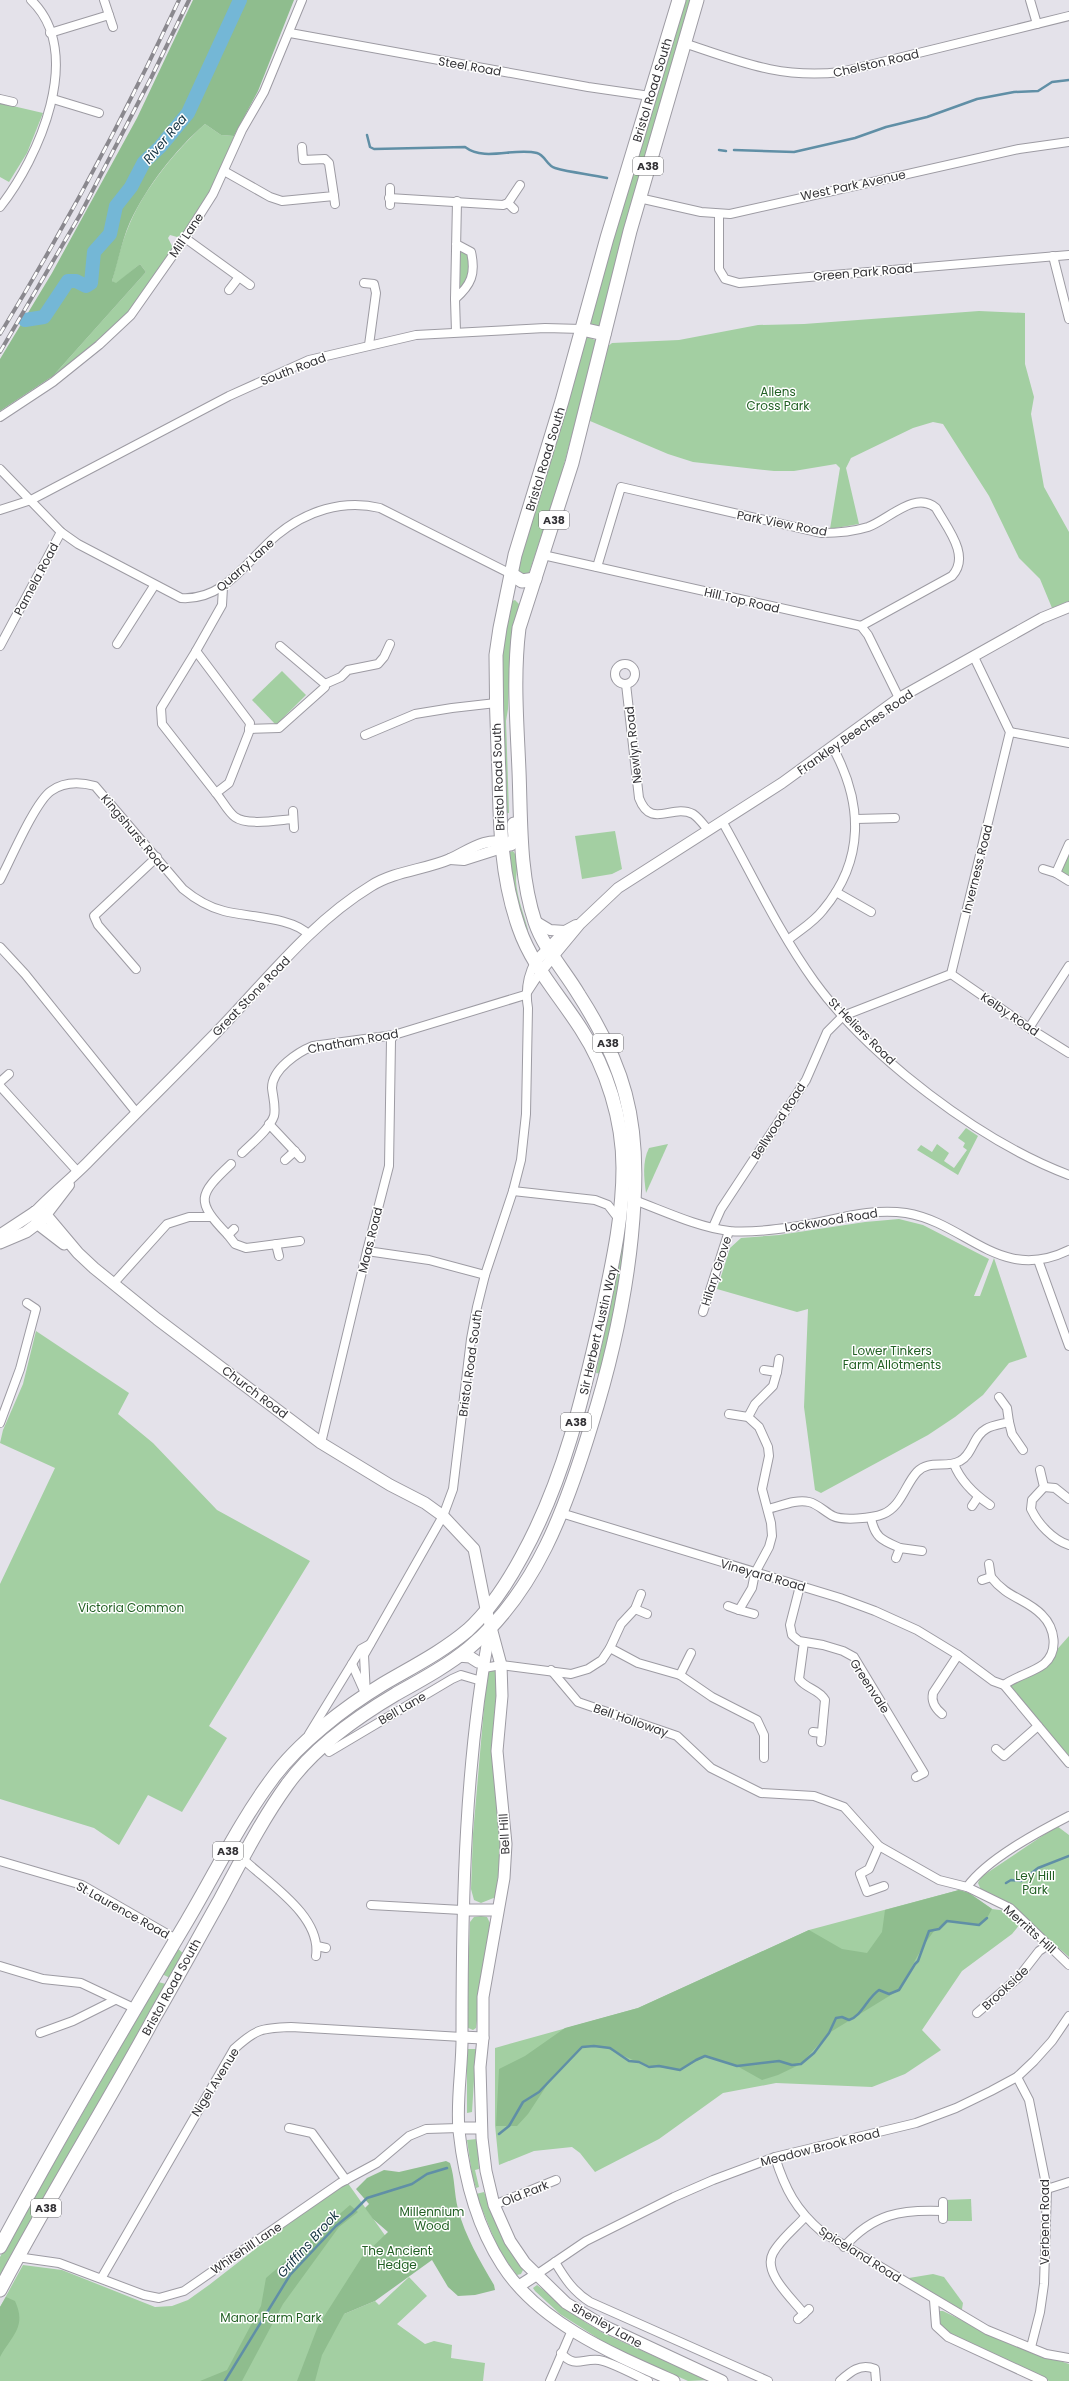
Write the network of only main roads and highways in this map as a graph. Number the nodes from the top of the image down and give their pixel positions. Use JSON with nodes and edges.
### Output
{"nodes":[{"id":1,"x":679,"y":0,"type":"edge"},
{"id":2,"x":697,"y":0,"type":"edge"},
{"id":3,"x":582,"y":329,"type":"junction"},
{"id":4,"x":604,"y":334,"type":"junction"},
{"id":5,"x":511,"y":574,"type":"junction"},
{"id":6,"x":535,"y":578,"type":"junction"},
{"id":7,"x":506,"y":596,"type":"junction"},
{"id":8,"x":527,"y":600,"type":"junction"},
{"id":9,"x":509,"y":844,"type":"junction"},
{"id":10,"x":535,"y":921,"type":"joint"},
{"id":11,"x":519,"y":929,"type":"joint"},
{"id":12,"x":629,"y":1137,"type":"junction"},
{"id":13,"x":35,"y":1212,"type":"junction"},
{"id":14,"x":46,"y":1215,"type":"junction"},
{"id":15,"x":38,"y":1224,"type":"junction"},
{"id":16,"x":0,"y":1235,"type":"edge"},
{"id":17,"x":0,"y":1243,"type":"edge"},
{"id":18,"x":78,"y":1253,"type":"junction"},
{"id":19,"x":561,"y":1513,"type":"junction"},
{"id":20,"x":520,"y":1560,"type":"junction"},
{"id":21,"x":483,"y":1613,"type":"junction"},
{"id":22,"x":490,"y":1626,"type":"junction"},
{"id":23,"x":480,"y":1638,"type":"junction"},
{"id":24,"x":458,"y":1656,"type":"junction"},
{"id":25,"x":481,"y":1665,"type":"junction"},
{"id":26,"x":366,"y":1696,"type":"junction"},
{"id":27,"x":371,"y":1709,"type":"junction"},
{"id":28,"x":478,"y":1712,"type":"junction"},
{"id":29,"x":462,"y":1910,"type":"junction"},
{"id":30,"x":497,"y":1910,"type":"junction"},
{"id":31,"x":176,"y":1939,"type":"junction"},
{"id":32,"x":192,"y":1950,"type":"junction"},
{"id":33,"x":152,"y":1980,"type":"junction"},
{"id":34,"x":172,"y":1986,"type":"junction"},
{"id":35,"x":462,"y":2037,"type":"junction"},
{"id":36,"x":483,"y":2038,"type":"junction"},
{"id":37,"x":459,"y":2128,"type":"junction"},
{"id":38,"x":481,"y":2128,"type":"junction"},
{"id":39,"x":0,"y":2247,"type":"edge"},
{"id":40,"x":536,"y":2275,"type":"junction"},
{"id":41,"x":519,"y":2286,"type":"junction"},
{"id":42,"x":0,"y":2290,"type":"edge"},
{"id":43,"x":718,"y":2380,"type":"edge"},
{"id":44,"x":674,"y":2381,"type":"edge"}],
"edges":[{"from":1,"to":3,"type":"highway","name":"Bristol Road South","number":"A38"},
{"from":2,"to":4,"type":"highway","name":"Bristol Road South","number":"A38"},
{"from":3,"to":4,"type":"highway"},
{"from":3,"to":5,"type":"highway","name":"Bristol Road South","number":"A38"},
{"from":4,"to":6,"type":"highway","name":"Bristol Road South","number":"A38"},
{"from":5,"to":6,"type":"highway"},
{"from":5,"to":7,"type":"highway","name":"Bristol Road South","number":"A38"},
{"from":6,"to":8,"type":"highway","name":"Bristol Road South","number":"A38"},
{"from":7,"to":8,"type":"highway"},
{"from":7,"to":9,"type":"highway","name":"Bristol Road South","number":"A38"},
{"from":8,"to":9,"type":"highway","name":"Bristol Road South","number":"A38"},
{"from":9,"to":10,"type":"highway","name":"Bristol Road South","number":"A38"},
{"from":9,"to":11,"type":"highway","name":"Bristol Road South","number":"A38"},
{"from":10,"to":12,"type":"highway","name":"Sir Herbert Austin Way","number":"A38"},
{"from":11,"to":12,"type":"highway","name":"Sir Herbert Austin Way","number":"A38"},
{"from":12,"to":19,"type":"highway","name":"Sir Herbert Austin Way","number":"A38"},
{"from":12,"to":20,"type":"highway","name":"Sir Herbert Austin Way","number":"A38"},
{"from":13,"to":14,"type":"main road"},
{"from":13,"to":15,"type":"main road"},
{"from":13,"to":16,"type":"main road"},
{"from":14,"to":15,"type":"main road"},
{"from":14,"to":18,"type":"main road","name":"Church Road"},
{"from":15,"to":17,"type":"main road"},
{"from":15,"to":18,"type":"main road","name":"Church Road"},
{"from":18,"to":21,"type":"main road","name":"Church Road"},
{"from":19,"to":20,"type":"highway"},
{"from":19,"to":22,"type":"highway","name":"Sir Herbert Austin Way","number":"A38"},
{"from":20,"to":21,"type":"highway","name":"Sir Herbert Austin Way","number":"A38"},
{"from":21,"to":22,"type":"main road","name":"Bell Hill"},
{"from":21,"to":23,"type":"main road"},
{"from":21,"to":26,"type":"highway","name":"Sir Herbert Austin Way","number":"A38"},
{"from":22,"to":23,"type":"highway","name":"Sir Herbert Austin Way","number":"A38"},
{"from":22,"to":25,"type":"main road"},
{"from":22,"to":30,"type":"main road","name":"Bell Hill"},
{"from":23,"to":24,"type":"highway","name":"Sir Herbert Austin Way","number":"A38"},
{"from":23,"to":25,"type":"main road"},
{"from":24,"to":25,"type":"main road"},
{"from":24,"to":27,"type":"highway","name":"Sir Herbert Austin Way","number":"A38"},
{"from":25,"to":28,"type":"main road"},
{"from":25,"to":28,"type":"main road"},
{"from":26,"to":27,"type":"highway"},
{"from":26,"to":31,"type":"highway","name":"Bristol Road South","number":"A38"},
{"from":27,"to":32,"type":"highway","name":"Bristol Road South","number":"A38"},
{"from":28,"to":29,"type":"main road"},
{"from":29,"to":30,"type":"main road"},
{"from":29,"to":35,"type":"main road"},
{"from":30,"to":36,"type":"main road","name":"Bell Hill"},
{"from":31,"to":32,"type":"highway"},
{"from":31,"to":33,"type":"highway","name":"Bristol Road South","number":"A38"},
{"from":32,"to":34,"type":"highway","name":"Bristol Road South","number":"A38"},
{"from":33,"to":34,"type":"highway"},
{"from":33,"to":39,"type":"highway","name":"Bristol Road South","number":"A38"},
{"from":34,"to":42,"type":"highway","name":"Bristol Road South","number":"A38"},
{"from":35,"to":36,"type":"main road"},
{"from":35,"to":37,"type":"main road"},
{"from":36,"to":38,"type":"main road","name":"Bell Hill"},
{"from":37,"to":38,"type":"main road"},
{"from":37,"to":41,"type":"main road","name":"Shenley Lane"},
{"from":38,"to":40,"type":"main road","name":"Shenley Lane"},
{"from":40,"to":41,"type":"main road"},
{"from":40,"to":43,"type":"main road","name":"Shenley Lane"},
{"from":41,"to":44,"type":"main road","name":"Shenley Lane"}]}
